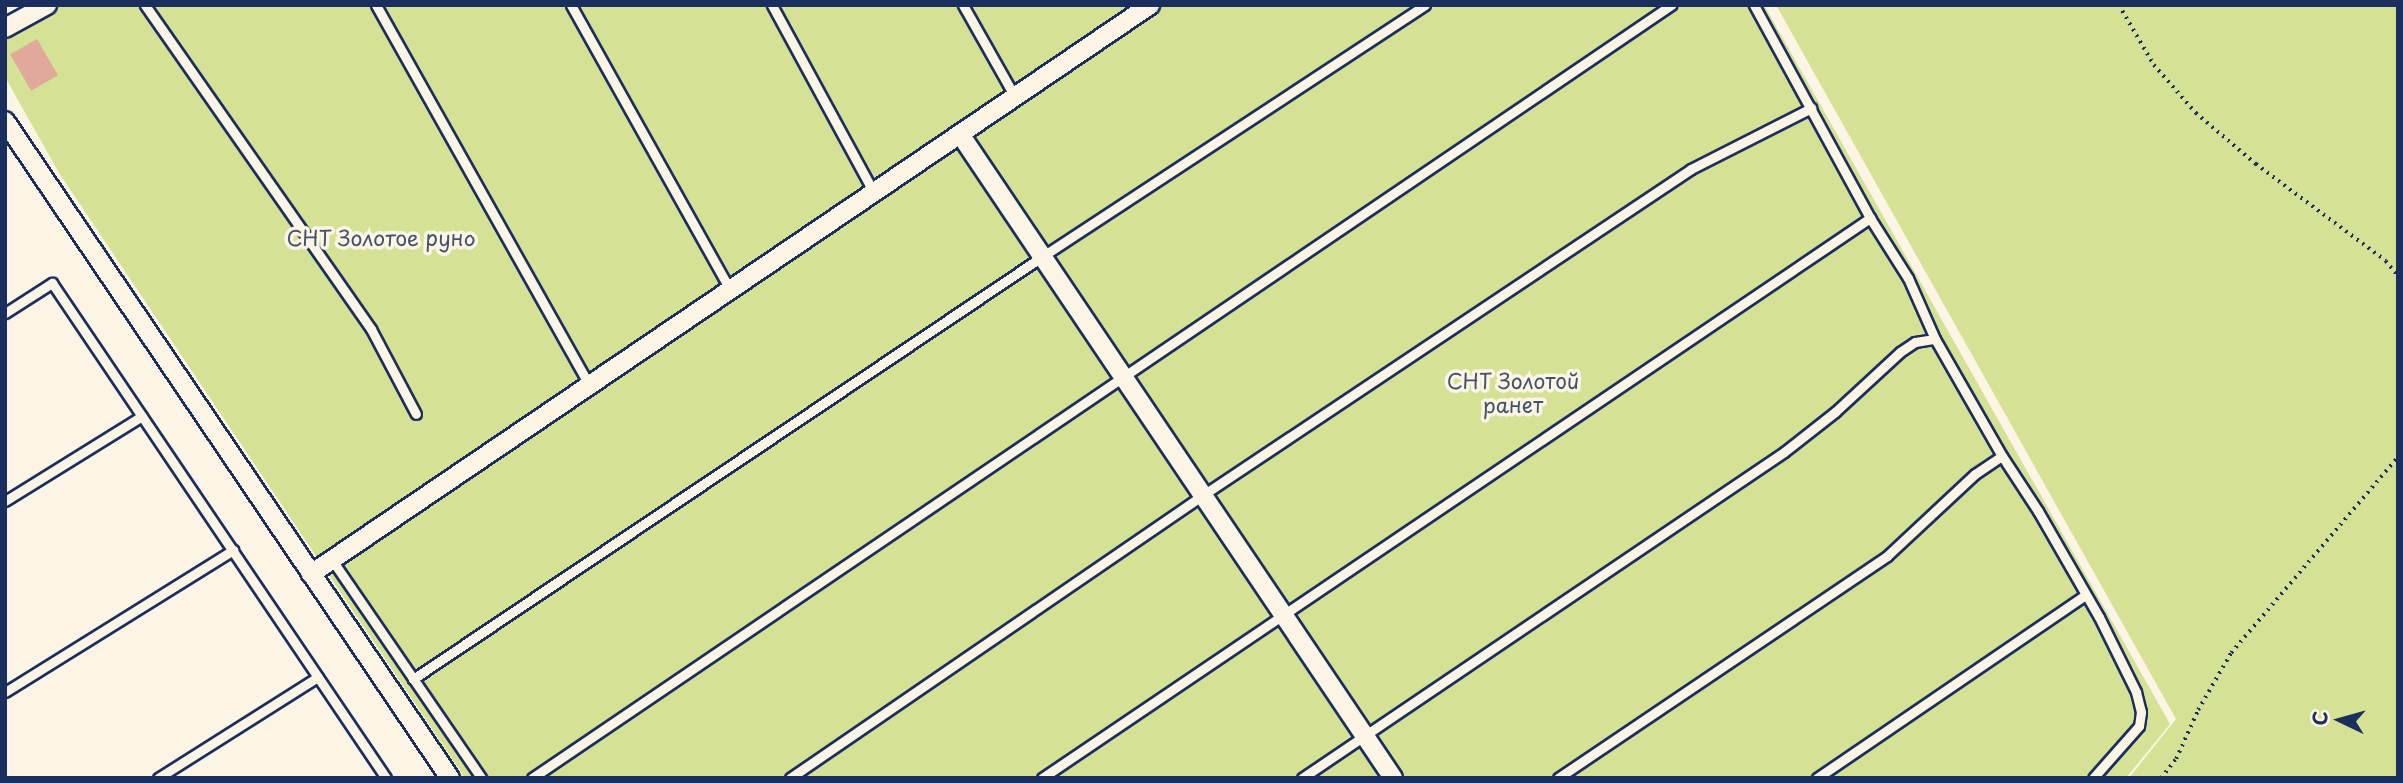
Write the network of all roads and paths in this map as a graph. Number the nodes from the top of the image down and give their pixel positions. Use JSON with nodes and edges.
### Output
{"nodes":[{"id":1,"x":47,"y":5,"type":"edge"},
{"id":2,"x":145,"y":5,"type":"edge"},
{"id":3,"x":376,"y":5,"type":"edge"},
{"id":4,"x":572,"y":5,"type":"edge"},
{"id":5,"x":772,"y":5,"type":"edge"},
{"id":6,"x":963,"y":5,"type":"edge"},
{"id":7,"x":1150,"y":5,"type":"edge"},
{"id":8,"x":1425,"y":5,"type":"edge"},
{"id":9,"x":1671,"y":5,"type":"edge"},
{"id":10,"x":1754,"y":5,"type":"edge"},
{"id":11,"x":2119,"y":5,"type":"edge"},
{"id":12,"x":5,"y":28,"type":"edge"},
{"id":13,"x":1015,"y":97,"type":"junction"},
{"id":14,"x":1811,"y":108,"type":"junction"},
{"id":15,"x":5,"y":121,"type":"edge"},
{"id":16,"x":960,"y":134,"type":"junction"},
{"id":17,"x":874,"y":193,"type":"junction"},
{"id":18,"x":1871,"y":218,"type":"junction"},
{"id":19,"x":1043,"y":256,"type":"junction"},
{"id":20,"x":2398,"y":276,"type":"edge"},
{"id":21,"x":730,"y":290,"type":"junction"},
{"id":22,"x":5,"y":313,"type":"edge"},
{"id":23,"x":1934,"y":339,"type":"junction"},
{"id":24,"x":1123,"y":376,"type":"junction"},
{"id":25,"x":589,"y":386,"type":"junction"},
{"id":26,"x":416,"y":414,"type":"dead end"},
{"id":27,"x":142,"y":416,"type":"junction"},
{"id":28,"x":2001,"y":456,"type":"junction"},
{"id":29,"x":2398,"y":457,"type":"edge"},
{"id":30,"x":1203,"y":495,"type":"junction"},
{"id":31,"x":5,"y":502,"type":"edge"},
{"id":32,"x":233,"y":550,"type":"junction"},
{"id":33,"x":332,"y":560,"type":"junction"},
{"id":34,"x":311,"y":574,"type":"junction"},
{"id":35,"x":2084,"y":596,"type":"junction"},
{"id":36,"x":1283,"y":614,"type":"junction"},
{"id":37,"x":318,"y":677,"type":"junction"},
{"id":38,"x":413,"y":678,"type":"junction"},
{"id":39,"x":5,"y":692,"type":"edge"},
{"id":40,"x":1364,"y":735,"type":"junction"},
{"id":41,"x":442,"y":775,"type":"edge"},
{"id":42,"x":158,"y":778,"type":"edge"},
{"id":43,"x":386,"y":778,"type":"edge"},
{"id":44,"x":481,"y":778,"type":"edge"},
{"id":45,"x":532,"y":778,"type":"edge"},
{"id":46,"x":790,"y":778,"type":"edge"},
{"id":47,"x":1042,"y":778,"type":"edge"},
{"id":48,"x":1301,"y":778,"type":"edge"},
{"id":49,"x":1393,"y":778,"type":"edge"},
{"id":50,"x":1559,"y":778,"type":"edge"},
{"id":51,"x":1816,"y":778,"type":"edge"},
{"id":52,"x":2093,"y":778,"type":"edge"},
{"id":53,"x":2161,"y":778,"type":"edge"}],
"edges":[{"from":1,"to":12,"type":"street"},
{"from":2,"to":26,"type":"lane"},
{"from":3,"to":25,"type":"lane"},
{"from":4,"to":21,"type":"lane"},
{"from":5,"to":17,"type":"lane"},
{"from":6,"to":13,"type":"lane"},
{"from":7,"to":13,"type":"street"},
{"from":8,"to":19,"type":"lane"},
{"from":9,"to":24,"type":"lane"},
{"from":10,"to":14,"type":"lane"},
{"from":11,"to":20,"type":"path"},
{"from":13,"to":16,"type":"street"},
{"from":14,"to":18,"type":"lane"},
{"from":14,"to":30,"type":"lane"},
{"from":15,"to":34,"type":"street"},
{"from":16,"to":17,"type":"street"},
{"from":16,"to":19,"type":"street"},
{"from":17,"to":21,"type":"street"},
{"from":18,"to":23,"type":"lane"},
{"from":18,"to":36,"type":"lane"},
{"from":19,"to":24,"type":"street"},
{"from":19,"to":38,"type":"lane"},
{"from":21,"to":25,"type":"street"},
{"from":22,"to":27,"type":"lane"},
{"from":23,"to":28,"type":"lane"},
{"from":23,"to":40,"type":"lane"},
{"from":24,"to":30,"type":"street"},
{"from":24,"to":45,"type":"lane"},
{"from":25,"to":33,"type":"street"},
{"from":27,"to":31,"type":"lane"},
{"from":27,"to":32,"type":"lane"},
{"from":28,"to":35,"type":"lane"},
{"from":28,"to":50,"type":"lane"},
{"from":29,"to":53,"type":"path"},
{"from":30,"to":36,"type":"street"},
{"from":30,"to":46,"type":"lane"},
{"from":32,"to":37,"type":"lane"},
{"from":32,"to":39,"type":"lane"},
{"from":33,"to":34,"type":"street"},
{"from":33,"to":38,"type":"lane"},
{"from":34,"to":41,"type":"street"},
{"from":35,"to":51,"type":"lane"},
{"from":35,"to":52,"type":"lane"},
{"from":36,"to":40,"type":"street"},
{"from":36,"to":47,"type":"lane"},
{"from":37,"to":42,"type":"lane"},
{"from":37,"to":43,"type":"lane"},
{"from":38,"to":44,"type":"lane"},
{"from":40,"to":48,"type":"lane"},
{"from":40,"to":49,"type":"street"}]}
